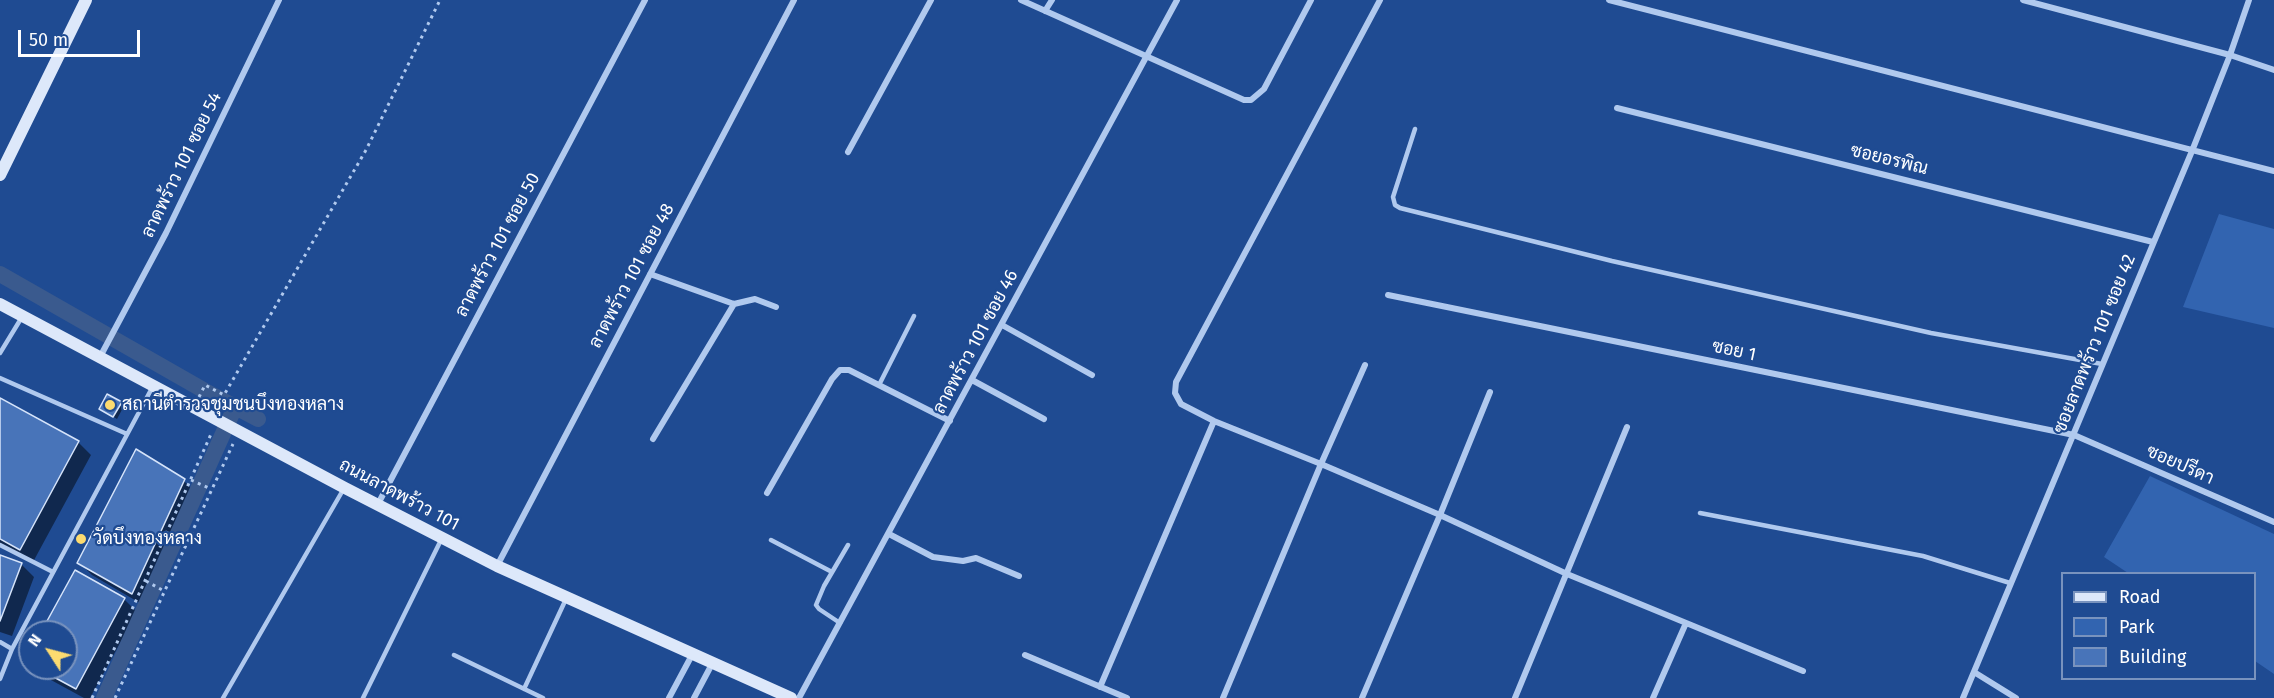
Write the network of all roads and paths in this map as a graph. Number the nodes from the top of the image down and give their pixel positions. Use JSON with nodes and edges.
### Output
{"nodes":[{"id":1,"x":86,"y":0,"type":"edge"},
{"id":2,"x":279,"y":0,"type":"edge"},
{"id":3,"x":440,"y":0,"type":"edge"},
{"id":4,"x":645,"y":0,"type":"edge"},
{"id":5,"x":794,"y":0,"type":"edge"},
{"id":6,"x":931,"y":0,"type":"edge"},
{"id":7,"x":1021,"y":0,"type":"edge"},
{"id":8,"x":1052,"y":0,"type":"edge"},
{"id":9,"x":1177,"y":0,"type":"edge"},
{"id":10,"x":1311,"y":0,"type":"edge"},
{"id":11,"x":1380,"y":0,"type":"edge"},
{"id":12,"x":1609,"y":0,"type":"edge"},
{"id":13,"x":2023,"y":0,"type":"edge"},
{"id":14,"x":2249,"y":0,"type":"edge"},
{"id":15,"x":1045,"y":11,"type":"junction"},
{"id":16,"x":2230,"y":55,"type":"junction"},
{"id":17,"x":1147,"y":56,"type":"junction"},
{"id":18,"x":2274,"y":70,"type":"edge"},
{"id":19,"x":1617,"y":108,"type":"dead end"},
{"id":20,"x":1415,"y":129,"type":"dead end"},
{"id":21,"x":2192,"y":151,"type":"junction"},
{"id":22,"x":849,"y":152,"type":"dead end"},
{"id":23,"x":2274,"y":171,"type":"edge"},
{"id":24,"x":0,"y":175,"type":"edge"},
{"id":25,"x":2153,"y":242,"type":"junction"},
{"id":26,"x":650,"y":273,"type":"junction"},
{"id":27,"x":1388,"y":295,"type":"dead end"},
{"id":28,"x":0,"y":304,"type":"edge"},
{"id":29,"x":734,"y":304,"type":"junction"},
{"id":30,"x":776,"y":307,"type":"dead end"},
{"id":31,"x":23,"y":316,"type":"junction"},
{"id":32,"x":915,"y":316,"type":"dead end"},
{"id":33,"x":1002,"y":325,"type":"junction"},
{"id":34,"x":0,"y":353,"type":"edge"},
{"id":35,"x":100,"y":357,"type":"junction"},
{"id":36,"x":2102,"y":364,"type":"junction"},
{"id":37,"x":1365,"y":365,"type":"dead end"},
{"id":38,"x":1092,"y":375,"type":"dead end"},
{"id":39,"x":0,"y":378,"type":"edge"},
{"id":40,"x":972,"y":380,"type":"junction"},
{"id":41,"x":153,"y":385,"type":"junction"},
{"id":42,"x":879,"y":385,"type":"junction"},
{"id":43,"x":1490,"y":392,"type":"dead end"},
{"id":44,"x":201,"y":393,"type":"dead end"},
{"id":45,"x":1044,"y":419,"type":"dead end"},
{"id":46,"x":218,"y":420,"type":"junction"},
{"id":47,"x":1214,"y":421,"type":"junction"},
{"id":48,"x":950,"y":422,"type":"junction"},
{"id":49,"x":1627,"y":427,"type":"dead end"},
{"id":50,"x":239,"y":431,"type":"junction"},
{"id":51,"x":127,"y":434,"type":"junction"},
{"id":52,"x":2074,"y":435,"type":"junction"},
{"id":53,"x":653,"y":439,"type":"dead end"},
{"id":54,"x":1321,"y":464,"type":"junction"},
{"id":55,"x":191,"y":480,"type":"junction"},
{"id":56,"x":345,"y":488,"type":"junction"},
{"id":57,"x":211,"y":489,"type":"junction"},
{"id":58,"x":768,"y":493,"type":"dead end"},
{"id":59,"x":377,"y":505,"type":"junction"},
{"id":60,"x":1700,"y":513,"type":"dead end"},
{"id":61,"x":1440,"y":515,"type":"junction"},
{"id":62,"x":2274,"y":522,"type":"edge"},
{"id":63,"x":889,"y":534,"type":"junction"},
{"id":64,"x":442,"y":538,"type":"junction"},
{"id":65,"x":771,"y":540,"type":"dead end"},
{"id":66,"x":0,"y":544,"type":"edge"},
{"id":67,"x":848,"y":545,"type":"dead end"},
{"id":68,"x":497,"y":566,"type":"junction"},
{"id":69,"x":53,"y":572,"type":"junction"},
{"id":70,"x":832,"y":572,"type":"junction"},
{"id":71,"x":1567,"y":574,"type":"junction"},
{"id":72,"x":1019,"y":576,"type":"dead end"},
{"id":73,"x":146,"y":581,"type":"junction"},
{"id":74,"x":2010,"y":584,"type":"junction"},
{"id":75,"x":164,"y":591,"type":"junction"},
{"id":76,"x":566,"y":598,"type":"junction"},
{"id":77,"x":840,"y":622,"type":"junction"},
{"id":78,"x":1686,"y":623,"type":"junction"},
{"id":79,"x":0,"y":642,"type":"edge"},
{"id":80,"x":12,"y":649,"type":"junction"},
{"id":81,"x":692,"y":654,"type":"junction"},
{"id":82,"x":454,"y":655,"type":"dead end"},
{"id":83,"x":1025,"y":655,"type":"dead end"},
{"id":84,"x":712,"y":664,"type":"junction"},
{"id":85,"x":1803,"y":671,"type":"dead end"},
{"id":86,"x":1974,"y":672,"type":"junction"},
{"id":87,"x":0,"y":680,"type":"edge"},
{"id":88,"x":1100,"y":687,"type":"junction"},
{"id":89,"x":524,"y":688,"type":"junction"},
{"id":90,"x":92,"y":698,"type":"edge"},
{"id":91,"x":115,"y":698,"type":"edge"},
{"id":92,"x":223,"y":698,"type":"edge"},
{"id":93,"x":364,"y":698,"type":"edge"},
{"id":94,"x":543,"y":698,"type":"edge"},
{"id":95,"x":669,"y":698,"type":"edge"},
{"id":96,"x":694,"y":698,"type":"edge"},
{"id":97,"x":791,"y":698,"type":"edge"},
{"id":98,"x":799,"y":698,"type":"edge"},
{"id":99,"x":1127,"y":698,"type":"edge"},
{"id":100,"x":1223,"y":698,"type":"edge"},
{"id":101,"x":1362,"y":698,"type":"edge"},
{"id":102,"x":1515,"y":698,"type":"edge"},
{"id":103,"x":1653,"y":698,"type":"edge"},
{"id":104,"x":1963,"y":698,"type":"edge"},
{"id":105,"x":2016,"y":698,"type":"edge"}],
"edges":[{"from":1,"to":24,"type":"street"},
{"from":2,"to":35,"type":"street","name":"ลาดพร้าว 101 ซอย 54"},
{"from":3,"to":44,"type":"path"},
{"from":4,"to":59,"type":"street","name":"ลาดพร้าว 101 ซอย 50"},
{"from":5,"to":26,"type":"street","name":"ลาดพร้าว 101 ซอย 48"},
{"from":6,"to":22,"type":"street"},
{"from":7,"to":15,"type":"street"},
{"from":8,"to":15,"type":"street"},
{"from":9,"to":17,"type":"street","name":"ลาดพร้าว 101 ซอย 46"},
{"from":10,"to":17,"type":"street"},
{"from":11,"to":47,"type":"street"},
{"from":12,"to":21,"type":"street"},
{"from":13,"to":16,"type":"street"},
{"from":14,"to":16,"type":"street","name":"ซอยลาดพร้าว 101 ซอย 42"},
{"from":15,"to":17,"type":"street"},
{"from":16,"to":18,"type":"street"},
{"from":16,"to":21,"type":"street","name":"ซอยลาดพร้าว 101 ซอย 42"},
{"from":17,"to":33,"type":"street","name":"ลาดพร้าว 101 ซอย 46"},
{"from":19,"to":25,"type":"street","name":"ซอยอรพิณ"},
{"from":20,"to":36,"type":"lane"},
{"from":21,"to":23,"type":"street"},
{"from":21,"to":25,"type":"street","name":"ซอยลาดพร้าว 101 ซอย 42"},
{"from":25,"to":36,"type":"street","name":"ซอยลาดพร้าว 101 ซอย 42"},
{"from":26,"to":29,"type":"street"},
{"from":26,"to":68,"type":"street","name":"ลาดพร้าว 101 ซอย 48"},
{"from":27,"to":52,"type":"street","name":"ซอย 1"},
{"from":28,"to":31,"type":"street","name":"ถนนลาดพร้าว 101"},
{"from":29,"to":30,"type":"street"},
{"from":29,"to":53,"type":"street"},
{"from":31,"to":34,"type":"lane"},
{"from":31,"to":35,"type":"street","name":"ถนนลาดพร้าว 101"},
{"from":32,"to":42,"type":"lane"},
{"from":33,"to":38,"type":"street"},
{"from":33,"to":40,"type":"street","name":"ลาดพร้าว 101 ซอย 46"},
{"from":35,"to":41,"type":"street","name":"ถนนลาดพร้าว 101"},
{"from":36,"to":52,"type":"street","name":"ซอยลาดพร้าว 101 ซอย 42"},
{"from":37,"to":54,"type":"street"},
{"from":39,"to":51,"type":"lane"},
{"from":40,"to":45,"type":"street"},
{"from":40,"to":48,"type":"street","name":"ลาดพร้าว 101 ซอย 46"},
{"from":41,"to":46,"type":"street","name":"ถนนลาดพร้าว 101"},
{"from":41,"to":51,"type":"lane"},
{"from":42,"to":48,"type":"street"},
{"from":42,"to":58,"type":"street"},
{"from":43,"to":61,"type":"street"},
{"from":46,"to":50,"type":"street","name":"ถนนลาดพร้าว 101"},
{"from":46,"to":55,"type":"path"},
{"from":47,"to":54,"type":"street"},
{"from":47,"to":88,"type":"street"},
{"from":48,"to":63,"type":"street","name":"ลาดพร้าว 101 ซอย 46"},
{"from":49,"to":71,"type":"street"},
{"from":50,"to":56,"type":"street","name":"ถนนลาดพร้าว 101"},
{"from":50,"to":57,"type":"path"},
{"from":51,"to":69,"type":"lane"},
{"from":52,"to":62,"type":"street","name":"ซอยปรีดา"},
{"from":52,"to":74,"type":"street","name":"ซอยลาดพร้าว 101 ซอย 42"},
{"from":54,"to":61,"type":"street"},
{"from":54,"to":100,"type":"street"},
{"from":55,"to":57,"type":"path"},
{"from":55,"to":73,"type":"path"},
{"from":56,"to":59,"type":"street","name":"ถนนลาดพร้าว 101"},
{"from":56,"to":92,"type":"lane"},
{"from":57,"to":75,"type":"path"},
{"from":59,"to":64,"type":"street","name":"ถนนลาดพร้าว 101"},
{"from":60,"to":74,"type":"lane"},
{"from":61,"to":71,"type":"street"},
{"from":61,"to":101,"type":"street"},
{"from":63,"to":72,"type":"street"},
{"from":63,"to":77,"type":"street","name":"ลาดพร้าว 101 ซอย 46"},
{"from":64,"to":68,"type":"street","name":"ถนนลาดพร้าว 101"},
{"from":64,"to":93,"type":"lane"},
{"from":65,"to":70,"type":"lane"},
{"from":66,"to":69,"type":"lane"},
{"from":67,"to":70,"type":"lane"},
{"from":68,"to":76,"type":"street","name":"ถนนลาดพร้าว 101"},
{"from":69,"to":80,"type":"lane"},
{"from":70,"to":77,"type":"lane"},
{"from":71,"to":78,"type":"street"},
{"from":71,"to":102,"type":"street"},
{"from":73,"to":75,"type":"path"},
{"from":73,"to":90,"type":"path"},
{"from":74,"to":86,"type":"street","name":"ซอยลาดพร้าว 101 ซอย 42"},
{"from":75,"to":91,"type":"path"},
{"from":76,"to":81,"type":"street","name":"ถนนลาดพร้าว 101"},
{"from":76,"to":89,"type":"lane"},
{"from":77,"to":98,"type":"street","name":"ลาดพร้าว 101 ซอย 46"},
{"from":78,"to":85,"type":"street"},
{"from":78,"to":103,"type":"street"},
{"from":79,"to":80,"type":"lane"},
{"from":80,"to":87,"type":"lane"},
{"from":81,"to":84,"type":"street","name":"ถนนลาดพร้าว 101"},
{"from":81,"to":95,"type":"street"},
{"from":82,"to":89,"type":"lane"},
{"from":83,"to":88,"type":"street"},
{"from":84,"to":96,"type":"street"},
{"from":84,"to":97,"type":"street","name":"ถนนลาดพร้าว 101"},
{"from":86,"to":104,"type":"street","name":"ซอยลาดพร้าว 101 ซอย 42"},
{"from":86,"to":105,"type":"street"},
{"from":88,"to":99,"type":"street"},
{"from":89,"to":94,"type":"lane"}]}
